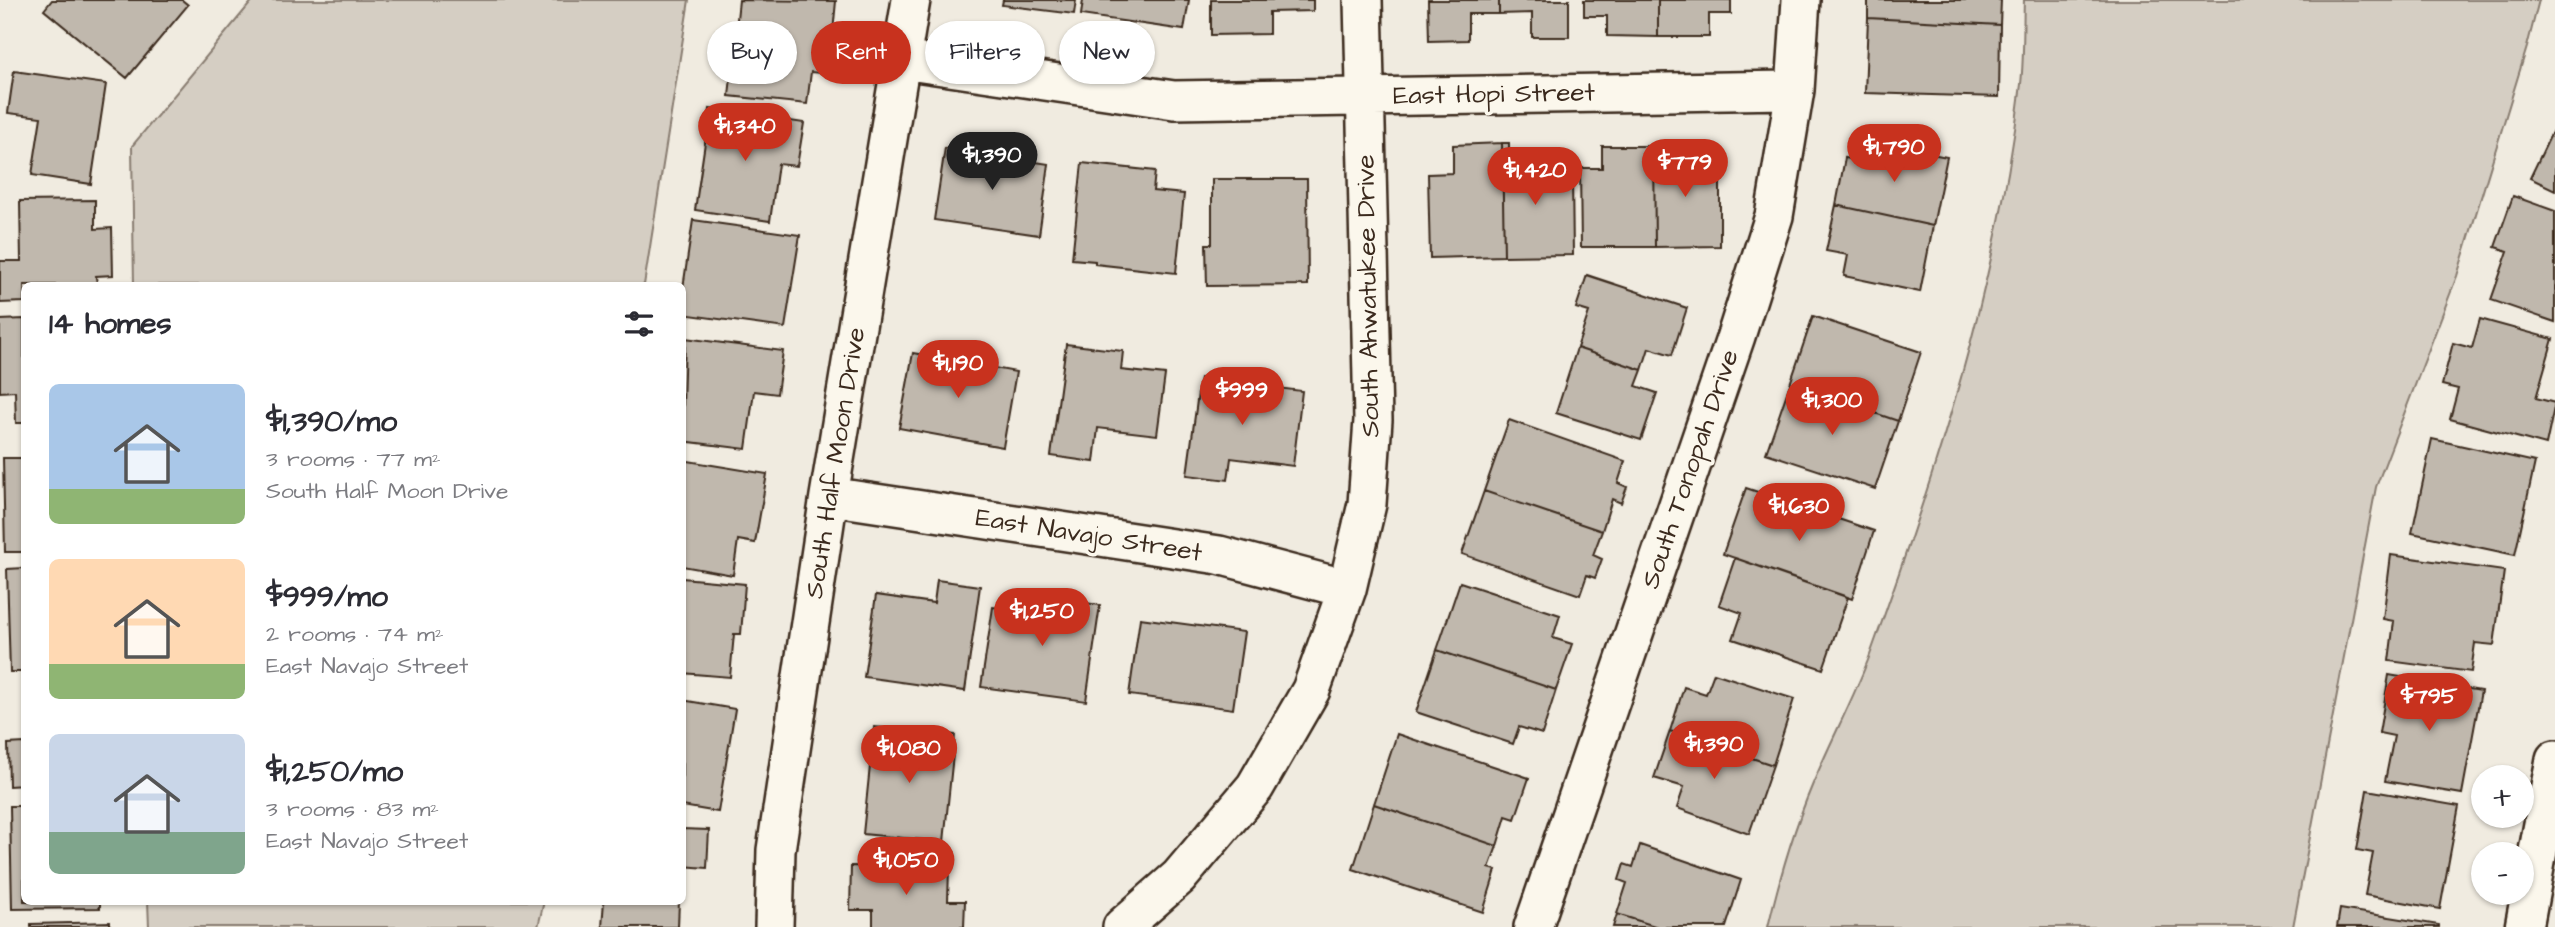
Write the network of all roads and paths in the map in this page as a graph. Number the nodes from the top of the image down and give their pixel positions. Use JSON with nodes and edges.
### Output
{"nodes":[{"id":1,"x":911,"y":0,"type":"edge"},
{"id":2,"x":1363,"y":0,"type":"edge"},
{"id":3,"x":1801,"y":0,"type":"edge"},
{"id":4,"x":908,"y":21,"type":"edge"},
{"id":5,"x":911,"y":61,"type":"edge"},
{"id":6,"x":898,"y":84,"type":"edge"},
{"id":7,"x":1795,"y":90,"type":"junction"},
{"id":8,"x":1364,"y":95,"type":"junction"},
{"id":9,"x":829,"y":496,"type":"junction"},
{"id":10,"x":1346,"y":589,"type":"junction"},
{"id":11,"x":2555,"y":759,"type":"edge"},
{"id":12,"x":775,"y":927,"type":"edge"},
{"id":13,"x":1122,"y":927,"type":"edge"},
{"id":14,"x":1533,"y":927,"type":"edge"},
{"id":15,"x":2524,"y":927,"type":"edge"}],
"edges":[{"from":1,"to":4,"type":"street","name":"South Half Moon Drive"},
{"from":2,"to":8,"type":"street","name":"South Ahwatukee Drive"},
{"from":3,"to":7,"type":"street","name":"South Tonopah Drive"},
{"from":5,"to":8,"type":"street","name":"East Hopi Street"},
{"from":6,"to":9,"type":"street","name":"South Half Moon Drive"},
{"from":7,"to":8,"type":"street","name":"East Hopi Street"},
{"from":7,"to":14,"type":"street","name":"South Tonopah Drive"},
{"from":8,"to":10,"type":"street","name":"South Ahwatukee Drive"},
{"from":9,"to":10,"type":"street","name":"East Navajo Street"},
{"from":9,"to":12,"type":"street","name":"South Half Moon Drive"},
{"from":10,"to":13,"type":"street","name":"South Ahwatukee Drive"},
{"from":11,"to":15,"type":"street"}]}
